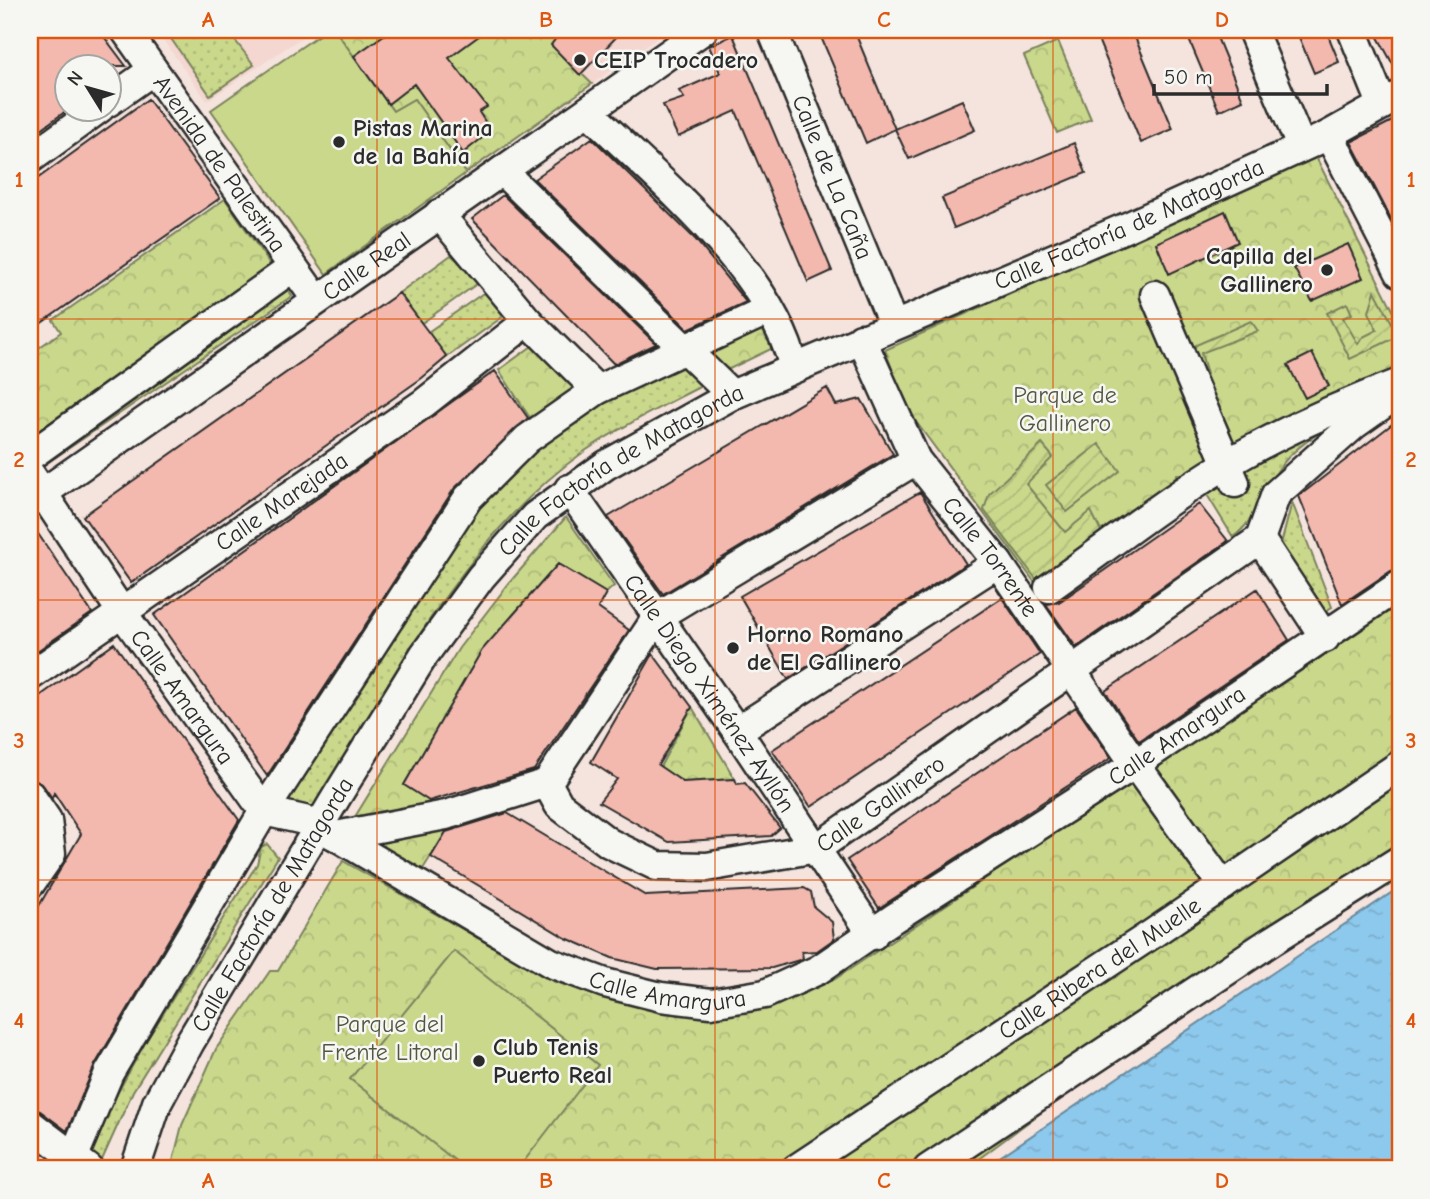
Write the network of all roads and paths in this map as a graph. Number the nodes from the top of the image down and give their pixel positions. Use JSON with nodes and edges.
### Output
{"nodes":[{"id":1,"x":125,"y":30,"type":"edge"},
{"id":2,"x":703,"y":30,"type":"edge"},
{"id":3,"x":772,"y":30,"type":"edge"},
{"id":4,"x":1252,"y":30,"type":"edge"},
{"id":5,"x":1352,"y":30,"type":"edge"},
{"id":6,"x":153,"y":71,"type":"junction"},
{"id":7,"x":122,"y":92,"type":"edge"},
{"id":8,"x":1391,"y":100,"type":"edge"},
{"id":9,"x":588,"y":111,"type":"junction"},
{"id":10,"x":81,"y":122,"type":"edge"},
{"id":11,"x":1329,"y":135,"type":"junction"},
{"id":12,"x":1301,"y":146,"type":"junction"},
{"id":13,"x":30,"y":159,"type":"edge"},
{"id":14,"x":502,"y":171,"type":"junction"},
{"id":15,"x":439,"y":214,"type":"junction"},
{"id":16,"x":1390,"y":227,"type":"edge"},
{"id":17,"x":292,"y":268,"type":"junction"},
{"id":18,"x":1400,"y":273,"type":"edge"},
{"id":19,"x":1155,"y":295,"type":"dead end"},
{"id":20,"x":316,"y":299,"type":"junction"},
{"id":21,"x":769,"y":310,"type":"junction"},
{"id":22,"x":528,"y":321,"type":"junction"},
{"id":23,"x":893,"y":324,"type":"junction"},
{"id":24,"x":861,"y":338,"type":"junction"},
{"id":25,"x":683,"y":347,"type":"junction"},
{"id":26,"x":794,"y":368,"type":"junction"},
{"id":27,"x":1400,"y":383,"type":"edge"},
{"id":28,"x":597,"y":390,"type":"junction"},
{"id":29,"x":1400,"y":392,"type":"edge"},
{"id":30,"x":732,"y":395,"type":"junction"},
{"id":31,"x":30,"y":456,"type":"edge"},
{"id":32,"x":916,"y":460,"type":"junction"},
{"id":33,"x":1248,"y":483,"type":"junction"},
{"id":34,"x":569,"y":489,"type":"junction"},
{"id":35,"x":34,"y":490,"type":"edge"},
{"id":36,"x":1260,"y":539,"type":"junction"},
{"id":37,"x":998,"y":563,"type":"junction"},
{"id":38,"x":1400,"y":585,"type":"edge"},
{"id":39,"x":1049,"y":588,"type":"dead end"},
{"id":40,"x":121,"y":611,"type":"junction"},
{"id":41,"x":658,"y":616,"type":"junction"},
{"id":42,"x":1325,"y":638,"type":"junction"},
{"id":43,"x":1072,"y":668,"type":"junction"},
{"id":44,"x":30,"y":676,"type":"edge"},
{"id":45,"x":737,"y":731,"type":"junction"},
{"id":46,"x":1135,"y":764,"type":"junction"},
{"id":47,"x":1400,"y":765,"type":"edge"},
{"id":48,"x":547,"y":783,"type":"junction"},
{"id":49,"x":30,"y":795,"type":"edge"},
{"id":50,"x":264,"y":811,"type":"junction"},
{"id":51,"x":327,"y":832,"type":"junction"},
{"id":52,"x":817,"y":848,"type":"junction"},
{"id":53,"x":1400,"y":860,"type":"edge"},
{"id":54,"x":30,"y":884,"type":"edge"},
{"id":55,"x":1223,"y":886,"type":"junction"},
{"id":56,"x":873,"y":935,"type":"junction"},
{"id":57,"x":30,"y":1124,"type":"edge"},
{"id":58,"x":81,"y":1163,"type":"edge"},
{"id":59,"x":135,"y":1169,"type":"edge"},
{"id":60,"x":796,"y":1169,"type":"edge"},
{"id":61,"x":928,"y":1169,"type":"edge"}],
"edges":[{"from":1,"to":6,"type":"street","name":"Avenida de Palestina"},
{"from":2,"to":9,"type":"street","name":"Calle Real"},
{"from":3,"to":23,"type":"street","name":"Calle de La Caña"},
{"from":4,"to":12,"type":"street"},
{"from":5,"to":8,"type":"street"},
{"from":6,"to":7,"type":"street"},
{"from":6,"to":17,"type":"street","name":"Avenida de Palestina"},
{"from":8,"to":11,"type":"street","name":"Calle Factoría de Matagorda"},
{"from":9,"to":14,"type":"street","name":"Calle Real"},
{"from":9,"to":21,"type":"street"},
{"from":10,"to":13,"type":"street"},
{"from":11,"to":12,"type":"street","name":"Calle Factoría de Matagorda"},
{"from":11,"to":16,"type":"street"},
{"from":12,"to":23,"type":"street","name":"Calle Factoría de Matagorda"},
{"from":14,"to":15,"type":"street","name":"Calle Real"},
{"from":14,"to":25,"type":"street"},
{"from":15,"to":20,"type":"street","name":"Calle Real"},
{"from":15,"to":22,"type":"street"},
{"from":16,"to":18,"type":"street"},
{"from":17,"to":20,"type":"street","name":"Avenida de Palestina"},
{"from":17,"to":31,"type":"street"},
{"from":19,"to":33,"type":"street"},
{"from":20,"to":35,"type":"street","name":"Calle Real"},
{"from":21,"to":25,"type":"street"},
{"from":21,"to":26,"type":"street"},
{"from":22,"to":28,"type":"street"},
{"from":22,"to":40,"type":"street","name":"Calle Marejada"},
{"from":23,"to":24,"type":"street","name":"Calle Factoría de Matagorda"},
{"from":24,"to":26,"type":"street","name":"Calle Factoría de Matagorda"},
{"from":24,"to":32,"type":"street","name":"Calle Torrente"},
{"from":25,"to":28,"type":"street"},
{"from":25,"to":30,"type":"street"},
{"from":26,"to":30,"type":"street","name":"Calle Factoría de Matagorda"},
{"from":27,"to":33,"type":"street"},
{"from":28,"to":50,"type":"street"},
{"from":29,"to":33,"type":"street"},
{"from":30,"to":34,"type":"street","name":"Calle Factoría de Matagorda"},
{"from":32,"to":37,"type":"street","name":"Calle Torrente"},
{"from":32,"to":41,"type":"street"},
{"from":33,"to":36,"type":"street"},
{"from":33,"to":39,"type":"street"},
{"from":34,"to":41,"type":"street","name":"Calle Diego Ximénez Ayllón"},
{"from":34,"to":51,"type":"street","name":"Calle Factoría de Matagorda"},
{"from":35,"to":40,"type":"street","name":"Calle Amargura"},
{"from":36,"to":42,"type":"street"},
{"from":36,"to":43,"type":"street","name":"Calle Gallinero"},
{"from":37,"to":43,"type":"street","name":"Calle Torrente"},
{"from":37,"to":45,"type":"street"},
{"from":38,"to":42,"type":"street","name":"Calle Amargura"},
{"from":40,"to":44,"type":"street","name":"Calle Marejada"},
{"from":40,"to":50,"type":"street","name":"Calle Amargura"},
{"from":41,"to":45,"type":"street","name":"Calle Diego Ximénez Ayllón"},
{"from":41,"to":48,"type":"street"},
{"from":42,"to":46,"type":"street","name":"Calle Amargura"},
{"from":43,"to":46,"type":"street","name":"Calle Torrente"},
{"from":43,"to":52,"type":"street","name":"Calle Gallinero"},
{"from":45,"to":52,"type":"street","name":"Calle Diego Ximénez Ayllón"},
{"from":46,"to":55,"type":"street","name":"Calle Torrente"},
{"from":46,"to":56,"type":"street","name":"Calle Amargura"},
{"from":47,"to":55,"type":"street","name":"Calle Ribera del Muelle"},
{"from":48,"to":51,"type":"street"},
{"from":48,"to":52,"type":"street","name":"Calle Gallinero"},
{"from":49,"to":54,"type":"street"},
{"from":50,"to":51,"type":"street","name":"Calle Amargura"},
{"from":50,"to":58,"type":"street"},
{"from":51,"to":56,"type":"street","name":"Calle Amargura"},
{"from":51,"to":59,"type":"street","name":"Calle Factoría de Matagorda"},
{"from":52,"to":56,"type":"street","name":"Calle Diego Ximénez Ayllón"},
{"from":53,"to":61,"type":"street"},
{"from":55,"to":60,"type":"street","name":"Calle Ribera del Muelle"},
{"from":57,"to":58,"type":"street"}]}
